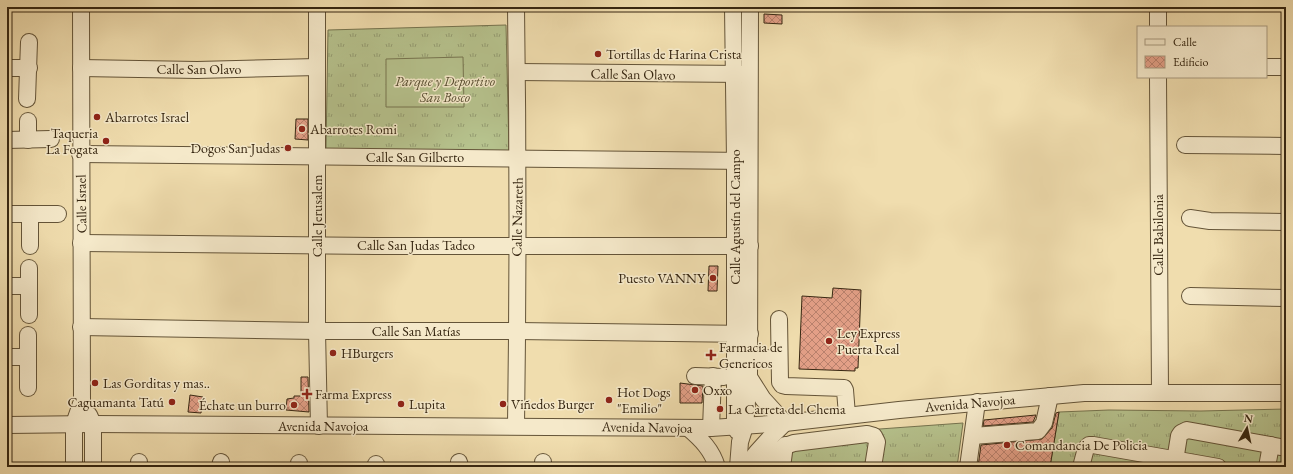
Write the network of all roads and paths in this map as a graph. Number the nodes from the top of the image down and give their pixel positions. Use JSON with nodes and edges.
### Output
{"nodes":[{"id":1,"x":81,"y":7,"type":"edge"},
{"id":2,"x":317,"y":7,"type":"edge"},
{"id":3,"x":516,"y":7,"type":"edge"},
{"id":4,"x":733,"y":7,"type":"edge"},
{"id":5,"x":750,"y":7,"type":"edge"},
{"id":6,"x":1158,"y":7,"type":"edge"},
{"id":7,"x":1158,"y":26,"type":"edge"},
{"id":8,"x":29,"y":42,"type":"dead end"},
{"id":9,"x":317,"y":67,"type":"junction"},
{"id":10,"x":1267,"y":67,"type":"edge"},
{"id":11,"x":1286,"y":67,"type":"edge"},
{"id":12,"x":7,"y":68,"type":"edge"},
{"id":13,"x":29,"y":68,"type":"junction"},
{"id":14,"x":81,"y":68,"type":"junction"},
{"id":15,"x":517,"y":72,"type":"junction"},
{"id":16,"x":742,"y":74,"type":"junction"},
{"id":17,"x":1158,"y":78,"type":"edge"},
{"id":18,"x":27,"y":98,"type":"dead end"},
{"id":19,"x":28,"y":121,"type":"dead end"},
{"id":20,"x":51,"y":139,"type":"dead end"},
{"id":21,"x":7,"y":140,"type":"edge"},
{"id":22,"x":28,"y":140,"type":"junction"},
{"id":23,"x":1185,"y":145,"type":"dead end"},
{"id":24,"x":1286,"y":146,"type":"edge"},
{"id":25,"x":80,"y":154,"type":"junction"},
{"id":26,"x":316,"y":156,"type":"junction"},
{"id":27,"x":518,"y":158,"type":"junction"},
{"id":28,"x":742,"y":161,"type":"junction"},
{"id":29,"x":7,"y":214,"type":"edge"},
{"id":30,"x":30,"y":214,"type":"junction"},
{"id":31,"x":58,"y":214,"type":"dead end"},
{"id":32,"x":1190,"y":218,"type":"dead end"},
{"id":33,"x":1286,"y":222,"type":"edge"},
{"id":34,"x":81,"y":243,"type":"junction"},
{"id":35,"x":317,"y":245,"type":"junction"},
{"id":36,"x":516,"y":245,"type":"junction"},
{"id":37,"x":30,"y":246,"type":"dead end"},
{"id":38,"x":742,"y":246,"type":"junction"},
{"id":39,"x":29,"y":268,"type":"dead end"},
{"id":40,"x":7,"y":286,"type":"edge"},
{"id":41,"x":29,"y":286,"type":"junction"},
{"id":42,"x":1190,"y":296,"type":"dead end"},
{"id":43,"x":1286,"y":298,"type":"edge"},
{"id":44,"x":29,"y":315,"type":"dead end"},
{"id":45,"x":779,"y":319,"type":"dead end"},
{"id":46,"x":82,"y":327,"type":"junction"},
{"id":47,"x":317,"y":331,"type":"junction"},
{"id":48,"x":517,"y":331,"type":"junction"},
{"id":49,"x":743,"y":334,"type":"junction"},
{"id":50,"x":28,"y":335,"type":"dead end"},
{"id":51,"x":28,"y":357,"type":"junction"},
{"id":52,"x":7,"y":358,"type":"edge"},
{"id":53,"x":779,"y":358,"type":"junction"},
{"id":54,"x":750,"y":359,"type":"junction"},
{"id":55,"x":695,"y":376,"type":"dead end"},
{"id":56,"x":713,"y":376,"type":"junction"},
{"id":57,"x":742,"y":377,"type":"junction"},
{"id":58,"x":28,"y":388,"type":"dead end"},
{"id":59,"x":1160,"y":393,"type":"junction"},
{"id":60,"x":1286,"y":393,"type":"edge"},
{"id":61,"x":1050,"y":396,"type":"junction"},
{"id":62,"x":82,"y":401,"type":"junction"},
{"id":63,"x":977,"y":402,"type":"junction"},
{"id":64,"x":846,"y":415,"type":"junction"},
{"id":65,"x":785,"y":423,"type":"junction"},
{"id":66,"x":74,"y":424,"type":"junction"},
{"id":67,"x":92,"y":424,"type":"junction"},
{"id":68,"x":7,"y":425,"type":"edge"},
{"id":69,"x":319,"y":426,"type":"junction"},
{"id":70,"x":516,"y":426,"type":"junction"},
{"id":71,"x":740,"y":426,"type":"junction"},
{"id":72,"x":688,"y":428,"type":"junction"},
{"id":73,"x":711,"y":428,"type":"junction"},
{"id":74,"x":973,"y":436,"type":"junction"},
{"id":75,"x":785,"y":445,"type":"junction"},
{"id":76,"x":1278,"y":446,"type":"edge"},
{"id":77,"x":1174,"y":463,"type":"edge"},
{"id":78,"x":74,"y":467,"type":"edge"},
{"id":79,"x":93,"y":467,"type":"edge"},
{"id":80,"x":716,"y":467,"type":"edge"},
{"id":81,"x":738,"y":467,"type":"edge"},
{"id":82,"x":745,"y":467,"type":"edge"},
{"id":83,"x":763,"y":467,"type":"edge"},
{"id":84,"x":782,"y":467,"type":"edge"},
{"id":85,"x":873,"y":467,"type":"edge"},
{"id":86,"x":968,"y":467,"type":"edge"},
{"id":87,"x":1081,"y":467,"type":"edge"},
{"id":88,"x":1218,"y":467,"type":"edge"},
{"id":89,"x":1267,"y":467,"type":"edge"}],
"edges":[{"from":1,"to":14,"type":"street","name":"Calle Israel"},
{"from":2,"to":9,"type":"street","name":"Calle Jerusalem"},
{"from":3,"to":15,"type":"street","name":"Calle Nazareth"},
{"from":4,"to":16,"type":"street","name":"Calle Agustín del Campo"},
{"from":5,"to":16,"type":"street","name":"Calle Agustín del Campo"},
{"from":6,"to":7,"type":"street"},
{"from":8,"to":13,"type":"street"},
{"from":9,"to":14,"type":"street","name":"Calle San Olavo"},
{"from":9,"to":26,"type":"street","name":"Calle Jerusalem"},
{"from":10,"to":11,"type":"street"},
{"from":12,"to":13,"type":"street"},
{"from":13,"to":18,"type":"street"},
{"from":14,"to":25,"type":"street","name":"Calle Israel"},
{"from":15,"to":16,"type":"street","name":"Calle San Olavo"},
{"from":15,"to":27,"type":"street","name":"Calle Nazareth"},
{"from":16,"to":28,"type":"street","name":"Calle Agustín del Campo"},
{"from":17,"to":59,"type":"street","name":"Calle Babilonia"},
{"from":19,"to":22,"type":"street"},
{"from":20,"to":22,"type":"street"},
{"from":21,"to":22,"type":"street"},
{"from":23,"to":24,"type":"street"},
{"from":25,"to":26,"type":"street","name":"Calle San Gilberto"},
{"from":25,"to":34,"type":"street","name":"Calle Israel"},
{"from":26,"to":27,"type":"street","name":"Calle San Gilberto"},
{"from":26,"to":35,"type":"street","name":"Calle Jerusalem"},
{"from":27,"to":28,"type":"street","name":"Calle San Gilberto"},
{"from":27,"to":36,"type":"street","name":"Calle Nazareth"},
{"from":28,"to":38,"type":"street","name":"Calle Agustín del Campo"},
{"from":29,"to":30,"type":"street"},
{"from":30,"to":31,"type":"street"},
{"from":30,"to":37,"type":"street"},
{"from":32,"to":33,"type":"street"},
{"from":34,"to":35,"type":"street","name":"Calle San Judas Tadeo"},
{"from":34,"to":46,"type":"street","name":"Calle Israel"},
{"from":35,"to":36,"type":"street","name":"Calle San Judas Tadeo"},
{"from":35,"to":47,"type":"street","name":"Calle Jerusalem"},
{"from":36,"to":38,"type":"street","name":"Calle San Judas Tadeo"},
{"from":36,"to":48,"type":"street","name":"Calle Nazareth"},
{"from":38,"to":49,"type":"street","name":"Calle Agustín del Campo"},
{"from":39,"to":41,"type":"street"},
{"from":40,"to":41,"type":"street"},
{"from":41,"to":44,"type":"street"},
{"from":42,"to":43,"type":"street"},
{"from":45,"to":53,"type":"street"},
{"from":46,"to":47,"type":"street","name":"Calle San Matías"},
{"from":46,"to":62,"type":"street","name":"Calle Israel"},
{"from":47,"to":48,"type":"street","name":"Calle San Matías"},
{"from":47,"to":69,"type":"street","name":"Calle Jerusalem"},
{"from":48,"to":49,"type":"street","name":"Calle San Matías"},
{"from":48,"to":70,"type":"street","name":"Calle Nazareth"},
{"from":49,"to":54,"type":"street","name":"Calle Agustín del Campo"},
{"from":49,"to":57,"type":"street","name":"Calle Agustín del Campo"},
{"from":50,"to":51,"type":"street"},
{"from":51,"to":52,"type":"street"},
{"from":51,"to":58,"type":"street"},
{"from":53,"to":54,"type":"street"},
{"from":53,"to":64,"type":"street"},
{"from":54,"to":57,"type":"street","name":"Calle Agustín del Campo"},
{"from":55,"to":56,"type":"street"},
{"from":56,"to":57,"type":"street"},
{"from":56,"to":73,"type":"street"},
{"from":57,"to":65,"type":"street"},
{"from":57,"to":71,"type":"street","name":"Calle Agustín del Campo"},
{"from":59,"to":60,"type":"street","name":"Avenida Navojoa"},
{"from":59,"to":61,"type":"street","name":"Avenida Navojoa"},
{"from":61,"to":63,"type":"street","name":"Avenida Navojoa"},
{"from":61,"to":74,"type":"street"},
{"from":62,"to":66,"type":"street","name":"Calle Israel"},
{"from":62,"to":67,"type":"street","name":"Calle Israel"},
{"from":63,"to":64,"type":"street","name":"Avenida Navojoa"},
{"from":63,"to":74,"type":"street"},
{"from":64,"to":65,"type":"street","name":"Avenida Navojoa"},
{"from":65,"to":71,"type":"street","name":"Avenida Navojoa"},
{"from":65,"to":82,"type":"street"},
{"from":66,"to":67,"type":"street","name":"Avenida Navojoa"},
{"from":66,"to":68,"type":"street","name":"Avenida Navojoa"},
{"from":66,"to":78,"type":"street","name":"Calle Israel"},
{"from":67,"to":69,"type":"street","name":"Avenida Navojoa"},
{"from":67,"to":79,"type":"street"},
{"from":69,"to":70,"type":"street","name":"Avenida Navojoa"},
{"from":70,"to":72,"type":"street","name":"Avenida Navojoa"},
{"from":71,"to":73,"type":"street","name":"Avenida Navojoa"},
{"from":71,"to":81,"type":"street","name":"Calle Agustín del Campo"},
{"from":72,"to":73,"type":"street","name":"Avenida Navojoa"},
{"from":72,"to":80,"type":"street"},
{"from":74,"to":86,"type":"street"},
{"from":75,"to":83,"type":"street"},
{"from":75,"to":84,"type":"street"},
{"from":75,"to":85,"type":"street"},
{"from":76,"to":77,"type":"street"},
{"from":76,"to":89,"type":"street"},
{"from":77,"to":87,"type":"street"},
{"from":77,"to":88,"type":"street"}]}
